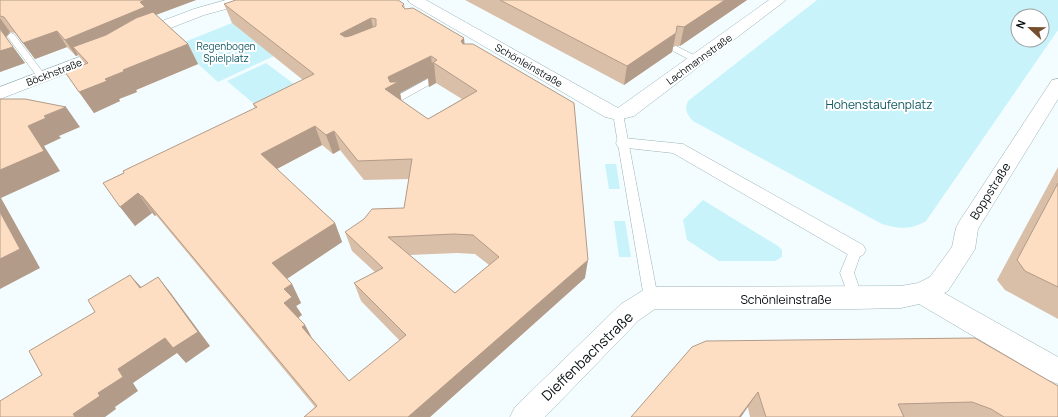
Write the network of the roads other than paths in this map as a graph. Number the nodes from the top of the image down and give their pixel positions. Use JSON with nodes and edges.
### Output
{"nodes":[{"id":1,"x":243,"y":0,"type":"edge"},
{"id":2,"x":415,"y":0,"type":"edge"},
{"id":3,"x":779,"y":0,"type":"edge"},
{"id":4,"x":11,"y":36,"type":"edge"},
{"id":5,"x":676,"y":49,"type":"edge"},
{"id":6,"x":698,"y":60,"type":"junction"},
{"id":7,"x":42,"y":77,"type":"junction"},
{"id":8,"x":433,"y":79,"type":"dead end"},
{"id":9,"x":1058,"y":84,"type":"edge"},
{"id":10,"x":0,"y":93,"type":"edge"},
{"id":11,"x":398,"y":98,"type":"edge"},
{"id":12,"x":618,"y":114,"type":"junction"},
{"id":13,"x":624,"y":143,"type":"junction"},
{"id":14,"x":856,"y":250,"type":"joint"},
{"id":15,"x":922,"y":293,"type":"junction"},
{"id":16,"x":651,"y":298,"type":"junction"},
{"id":17,"x":856,"y":298,"type":"junction"},
{"id":18,"x":1058,"y":371,"type":"edge"},
{"id":19,"x":525,"y":417,"type":"edge"}],
"edges":[{"from":1,"to":7,"type":"street","name":"Böckhstraße"},
{"from":2,"to":12,"type":"street","name":"Schönleinstraße"},
{"from":3,"to":6,"type":"street","name":"Lachmannstraße"},
{"from":4,"to":7,"type":"lane"},
{"from":5,"to":6,"type":"lane"},
{"from":6,"to":12,"type":"street","name":"Lachmannstraße"},
{"from":7,"to":10,"type":"street","name":"Böckhstraße"},
{"from":8,"to":11,"type":"lane"},
{"from":9,"to":15,"type":"street","name":"Boppstraße"},
{"from":12,"to":13,"type":"lane"},
{"from":13,"to":14,"type":"street"},
{"from":13,"to":16,"type":"lane"},
{"from":14,"to":17,"type":"lane"},
{"from":15,"to":17,"type":"street","name":"Schönleinstraße"},
{"from":15,"to":18,"type":"street"},
{"from":16,"to":17,"type":"street","name":"Schönleinstraße"},
{"from":16,"to":19,"type":"street","name":"Dieffenbachstraße"}]}
